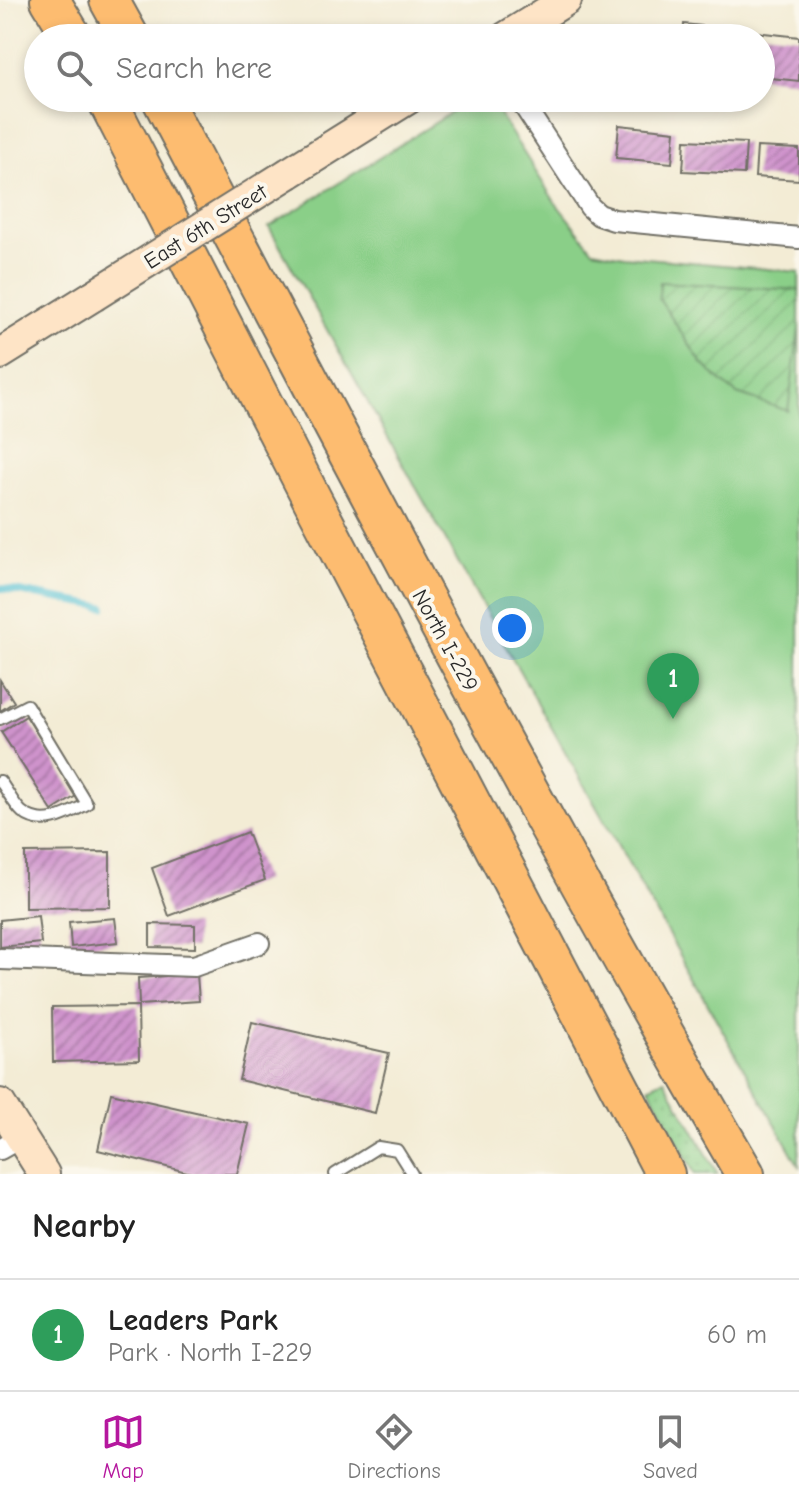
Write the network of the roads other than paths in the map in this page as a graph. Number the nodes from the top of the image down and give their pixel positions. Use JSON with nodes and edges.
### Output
{"nodes":[{"id":1,"x":50,"y":0,"type":"edge"},
{"id":2,"x":57,"y":0,"type":"edge"},
{"id":3,"x":112,"y":0,"type":"edge"},
{"id":4,"x":566,"y":0,"type":"edge"},
{"id":5,"x":65,"y":24,"type":"edge"},
{"id":6,"x":68,"y":24,"type":"edge"},
{"id":7,"x":123,"y":24,"type":"edge"},
{"id":8,"x":527,"y":24,"type":"edge"},
{"id":9,"x":113,"y":112,"type":"edge"},
{"id":10,"x":168,"y":112,"type":"edge"},
{"id":11,"x":387,"y":112,"type":"edge"},
{"id":12,"x":528,"y":112,"type":"edge"},
{"id":13,"x":799,"y":238,"type":"edge"},
{"id":14,"x":0,"y":354,"type":"edge"},
{"id":15,"x":0,"y":719,"type":"edge"},
{"id":16,"x":0,"y":781,"type":"edge"},
{"id":17,"x":259,"y":943,"type":"dead end"},
{"id":18,"x":0,"y":959,"type":"edge"},
{"id":19,"x":0,"y":1104,"type":"edge"},
{"id":20,"x":10,"y":1143,"type":"edge"},
{"id":21,"x":44,"y":1174,"type":"edge"},
{"id":22,"x":335,"y":1174,"type":"edge"},
{"id":23,"x":412,"y":1174,"type":"edge"},
{"id":24,"x":665,"y":1174,"type":"edge"},
{"id":25,"x":745,"y":1174,"type":"edge"}],
"edges":[{"from":1,"to":5,"type":"highway"},
{"from":2,"to":6,"type":"highway"},
{"from":3,"to":7,"type":"highway"},
{"from":4,"to":8,"type":"main road"},
{"from":9,"to":24,"type":"highway"},
{"from":10,"to":25,"type":"highway","name":"North I-229"},
{"from":11,"to":14,"type":"main road","name":"East 6th Street","bridge":true},
{"from":12,"to":13,"type":"street"},
{"from":15,"to":16,"type":"lane"},
{"from":17,"to":18,"type":"street"},
{"from":19,"to":20,"type":"main road"},
{"from":20,"to":21,"type":"main road"},
{"from":22,"to":23,"type":"lane"}]}
